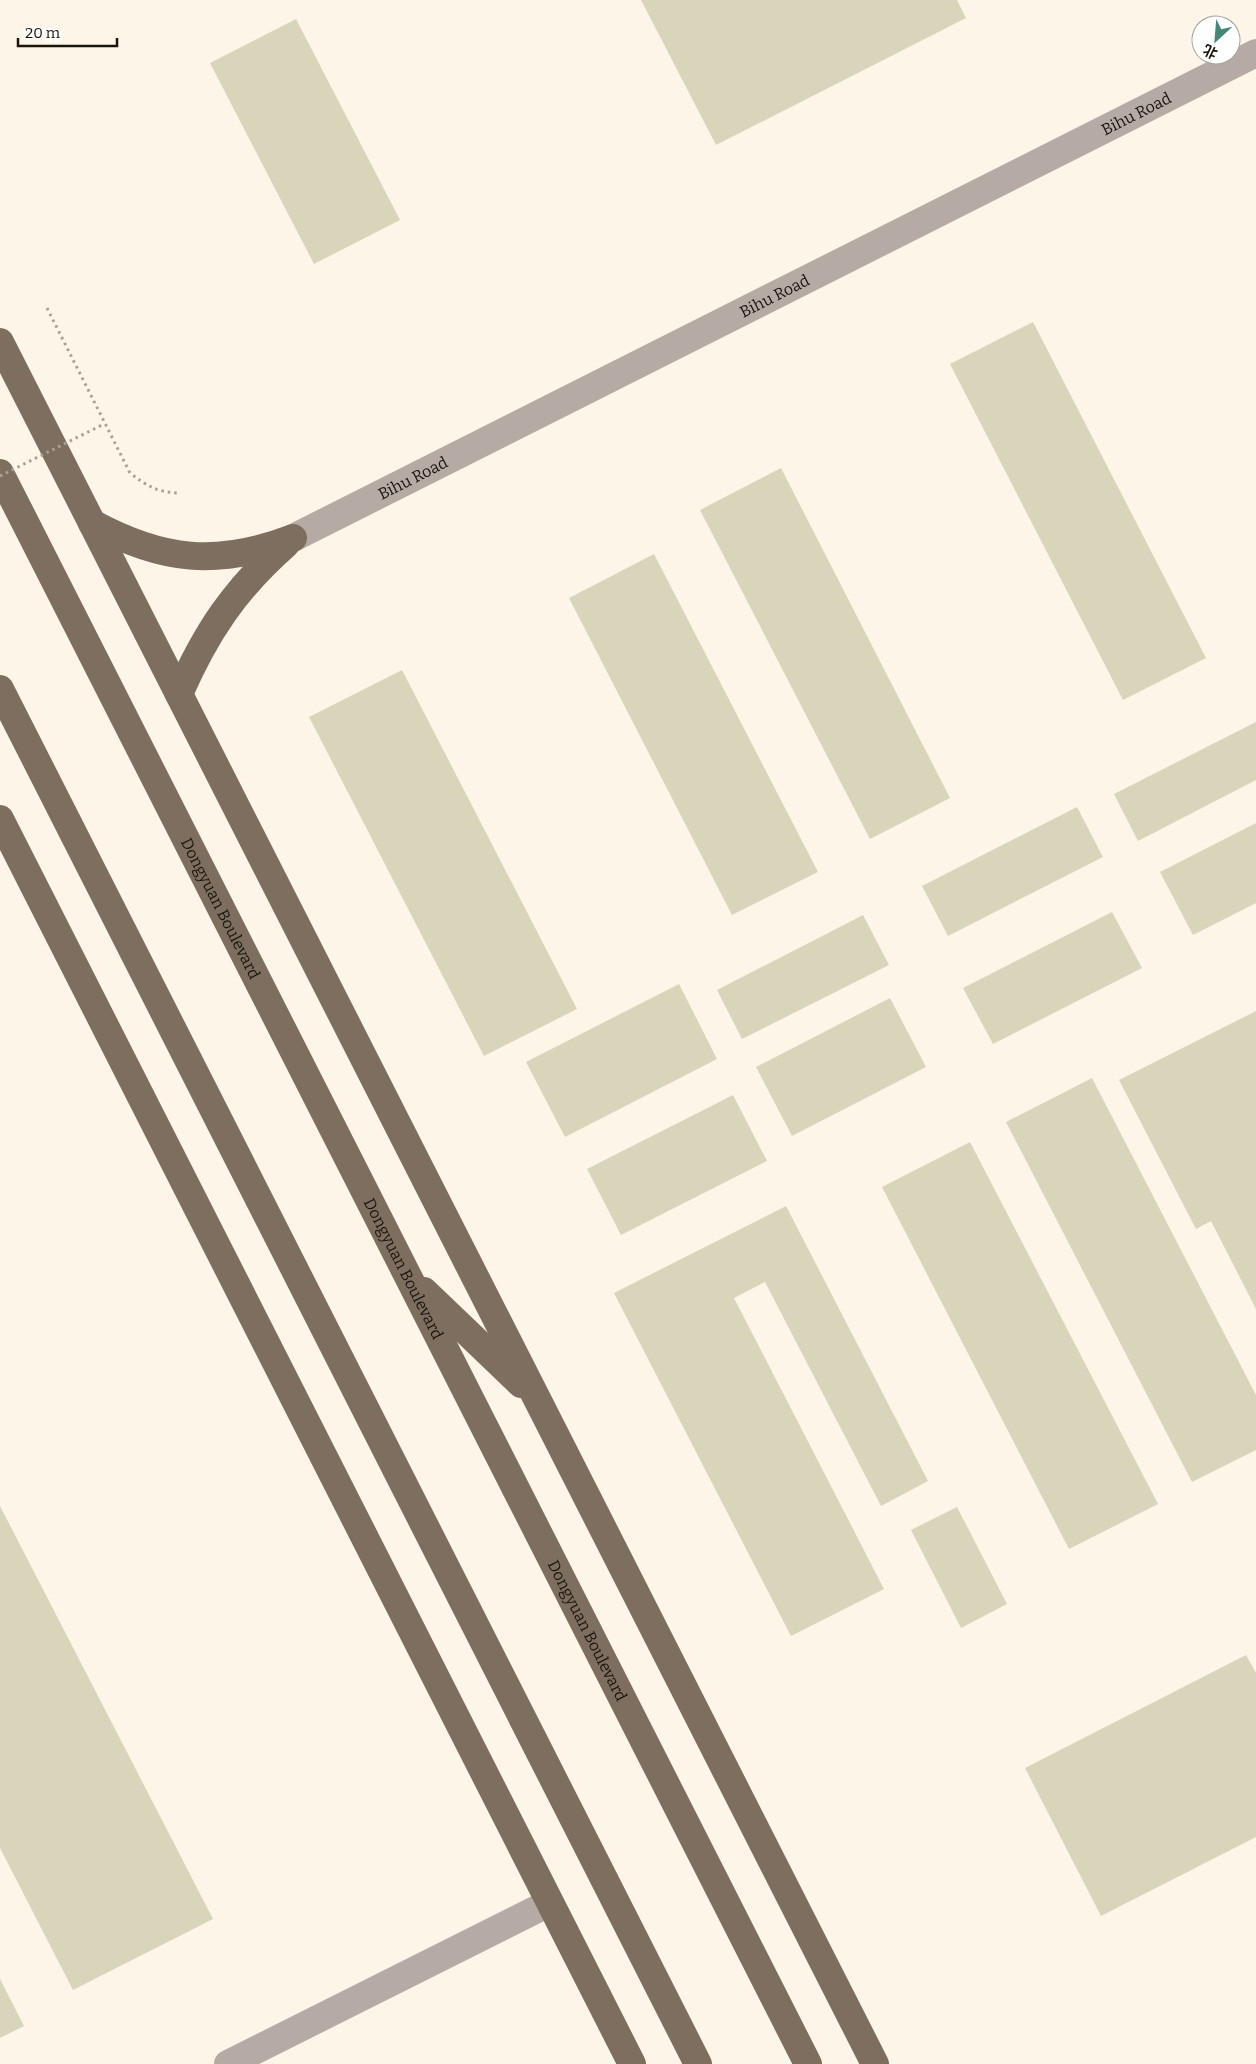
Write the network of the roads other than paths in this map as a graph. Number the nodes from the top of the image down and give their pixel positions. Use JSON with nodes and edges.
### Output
{"nodes":[{"id":1,"x":1256,"y":52,"type":"edge"},
{"id":2,"x":0,"y":342,"type":"edge"},
{"id":3,"x":0,"y":475,"type":"edge"},
{"id":4,"x":92,"y":522,"type":"junction"},
{"id":5,"x":293,"y":538,"type":"junction"},
{"id":6,"x":0,"y":689,"type":"edge"},
{"id":7,"x":179,"y":694,"type":"junction"},
{"id":8,"x":0,"y":819,"type":"edge"},
{"id":9,"x":408,"y":1277,"type":"junction"},
{"id":10,"x":535,"y":1397,"type":"junction"},
{"id":11,"x":549,"y":1903,"type":"junction"},
{"id":12,"x":228,"y":2064,"type":"edge"},
{"id":13,"x":632,"y":2064,"type":"edge"},
{"id":14,"x":698,"y":2064,"type":"edge"},
{"id":15,"x":808,"y":2064,"type":"edge"},
{"id":16,"x":875,"y":2064,"type":"edge"}],
"edges":[{"from":1,"to":5,"type":"street","name":"Bihu Road"},
{"from":2,"to":4,"type":"main road"},
{"from":3,"to":9,"type":"main road","name":"Dongyuan Boulevard"},
{"from":4,"to":5,"type":"main road"},
{"from":4,"to":7,"type":"main road"},
{"from":5,"to":7,"type":"main road"},
{"from":6,"to":14,"type":"main road"},
{"from":7,"to":10,"type":"main road"},
{"from":8,"to":11,"type":"main road"},
{"from":9,"to":10,"type":"main road"},
{"from":9,"to":15,"type":"main road","name":"Dongyuan Boulevard"},
{"from":10,"to":16,"type":"main road"},
{"from":11,"to":12,"type":"street"},
{"from":11,"to":13,"type":"main road"}]}
